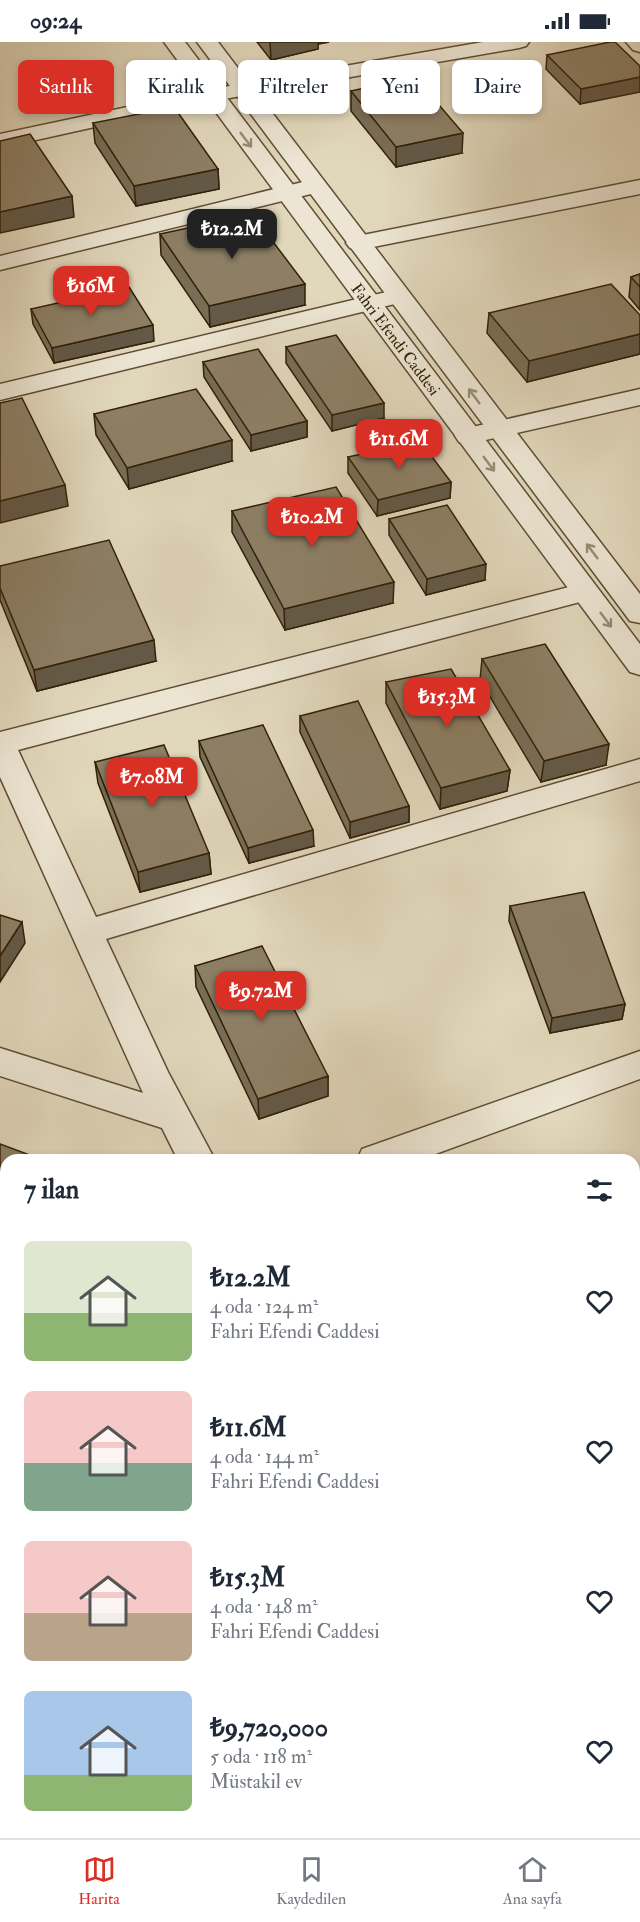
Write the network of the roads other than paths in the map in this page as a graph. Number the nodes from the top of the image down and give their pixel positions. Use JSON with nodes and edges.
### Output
{"nodes":[{"id":1,"x":174,"y":42,"type":"edge"},
{"id":2,"x":207,"y":42,"type":"edge"},
{"id":3,"x":519,"y":42,"type":"edge"},
{"id":4,"x":636,"y":42,"type":"edge"},
{"id":5,"x":640,"y":46,"type":"edge"},
{"id":6,"x":187,"y":60,"type":"edge"},
{"id":7,"x":349,"y":72,"type":"edge"},
{"id":8,"x":238,"y":83,"type":"edge"},
{"id":9,"x":226,"y":112,"type":"edge"},
{"id":10,"x":126,"y":114,"type":"edge"},
{"id":11,"x":261,"y":114,"type":"edge"},
{"id":12,"x":0,"y":141,"type":"edge"},
{"id":13,"x":315,"y":186,"type":"junction"},
{"id":14,"x":640,"y":187,"type":"edge"},
{"id":15,"x":287,"y":193,"type":"junction"},
{"id":16,"x":358,"y":243,"type":"junction"},
{"id":17,"x":0,"y":263,"type":"edge"},
{"id":18,"x":399,"y":296,"type":"junction"},
{"id":19,"x":370,"y":304,"type":"junction"},
{"id":20,"x":0,"y":392,"type":"edge"},
{"id":21,"x":640,"y":397,"type":"edge"},
{"id":22,"x":499,"y":429,"type":"junction"},
{"id":23,"x":468,"y":436,"type":"junction"},
{"id":24,"x":585,"y":592,"type":"junction"},
{"id":25,"x":640,"y":614,"type":"edge"},
{"id":26,"x":640,"y":665,"type":"edge"},
{"id":27,"x":0,"y":744,"type":"edge"},
{"id":28,"x":640,"y":770,"type":"edge"},
{"id":29,"x":86,"y":932,"type":"junction"},
{"id":30,"x":0,"y":1062,"type":"edge"},
{"id":31,"x":640,"y":1065,"type":"edge"},
{"id":32,"x":174,"y":1116,"type":"junction"},
{"id":33,"x":194,"y":1154,"type":"edge"},
{"id":34,"x":392,"y":1154,"type":"edge"}],
"edges":[{"from":1,"to":6,"type":"street","name":"Fahri Efendi Caddesi"},
{"from":2,"to":8,"type":"street","name":"Fahri Efendi Caddesi"},
{"from":3,"to":7,"type":"street"},
{"from":4,"to":5,"type":"street"},
{"from":9,"to":15,"type":"street","name":"Fahri Efendi Caddesi","one_way":true},
{"from":10,"to":12,"type":"street"},
{"from":11,"to":13,"type":"street","name":"Fahri Efendi Caddesi"},
{"from":13,"to":15,"type":"street"},
{"from":13,"to":16,"type":"street","name":"Fahri Efendi Caddesi"},
{"from":14,"to":16,"type":"street"},
{"from":15,"to":17,"type":"street"},
{"from":15,"to":19,"type":"street","name":"Fahri Efendi Caddesi"},
{"from":16,"to":18,"type":"street","name":"Fahri Efendi Caddesi"},
{"from":18,"to":19,"type":"street"},
{"from":22,"to":18,"type":"street","name":"Fahri Efendi Caddesi","one_way":true},
{"from":19,"to":20,"type":"street"},
{"from":19,"to":23,"type":"street","name":"Fahri Efendi Caddesi"},
{"from":21,"to":22,"type":"street"},
{"from":22,"to":23,"type":"street"},
{"from":25,"to":22,"type":"street","name":"Fahri Efendi Caddesi","one_way":true},
{"from":23,"to":24,"type":"street","name":"Fahri Efendi Caddesi","one_way":true},
{"from":24,"to":26,"type":"street","name":"Fahri Efendi Caddesi","one_way":true},
{"from":24,"to":27,"type":"street"},
{"from":27,"to":29,"type":"street"},
{"from":28,"to":29,"type":"street"},
{"from":29,"to":32,"type":"street"},
{"from":30,"to":32,"type":"street"},
{"from":31,"to":34,"type":"street"},
{"from":32,"to":33,"type":"street"}]}
